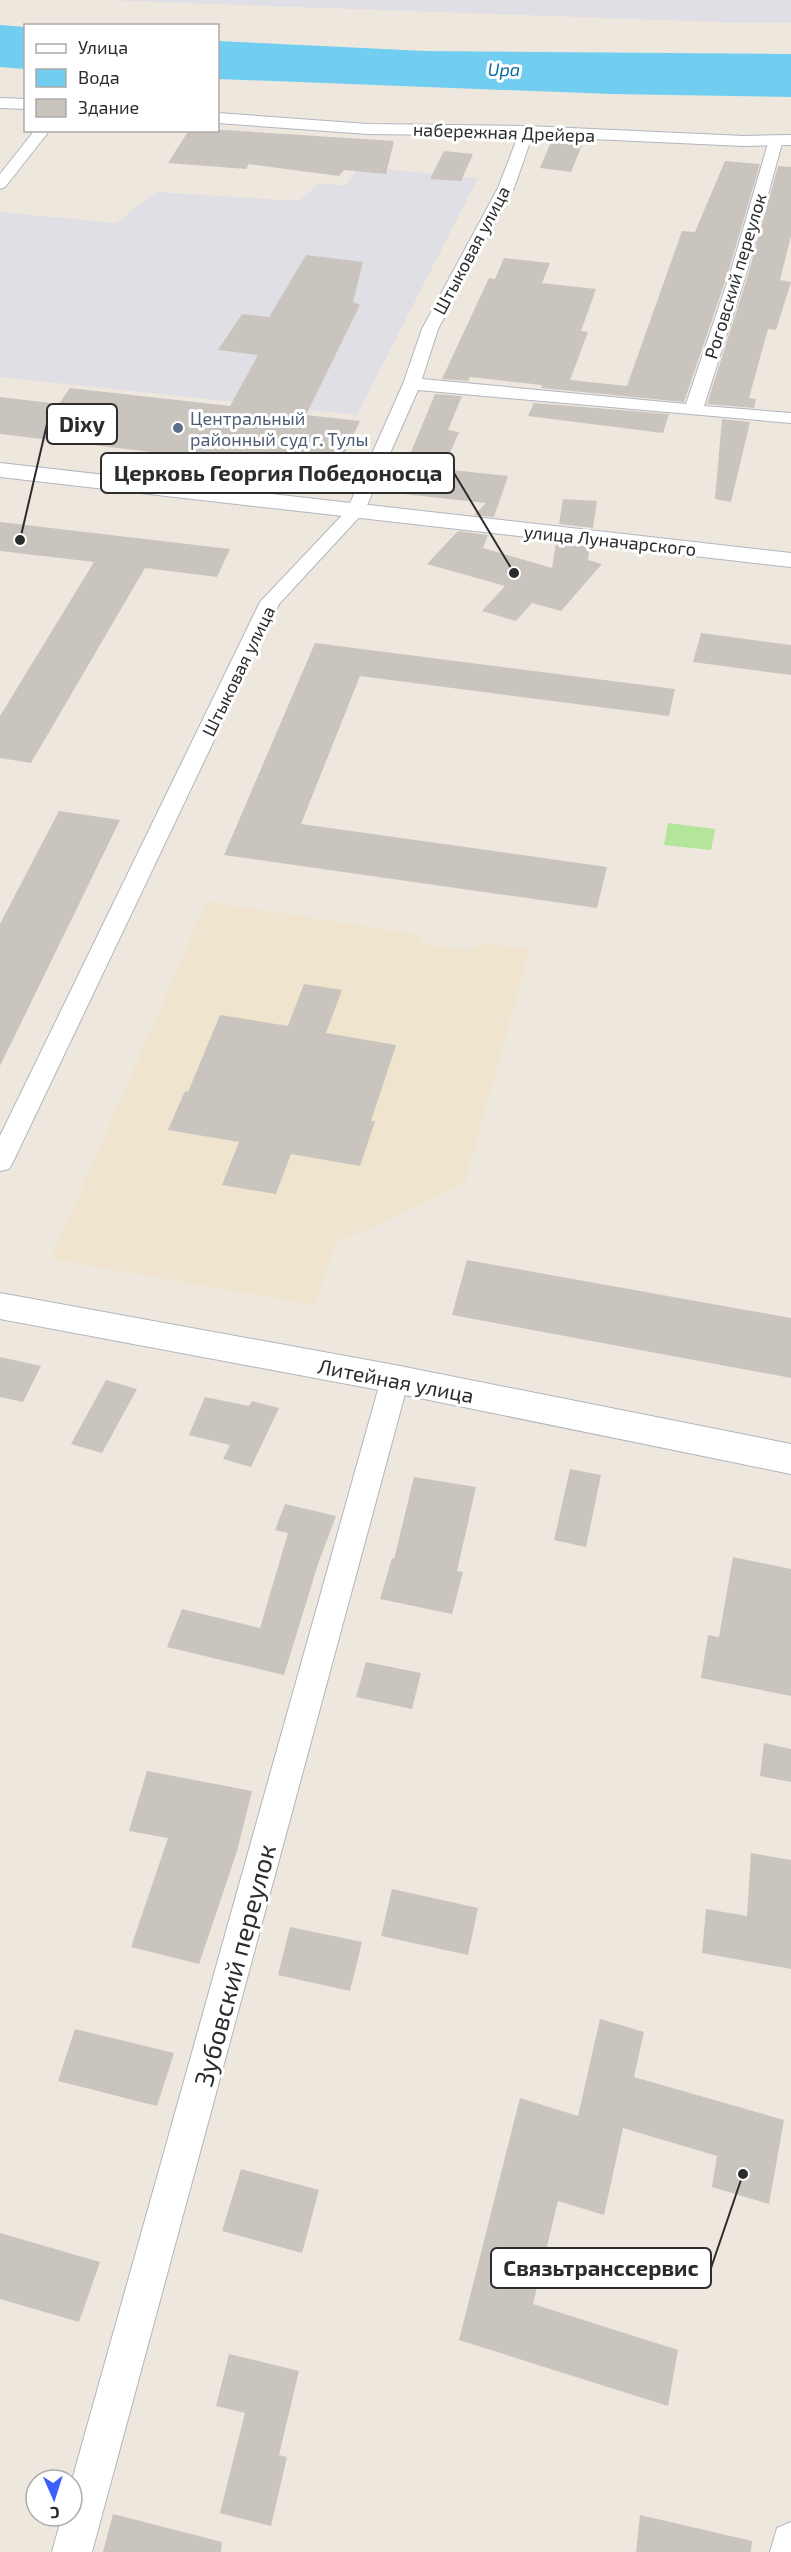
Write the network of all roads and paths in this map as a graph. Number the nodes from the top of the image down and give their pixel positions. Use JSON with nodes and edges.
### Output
{"nodes":[{"id":1,"x":0,"y":103,"type":"edge"},
{"id":2,"x":24,"y":104,"type":"edge"},
{"id":3,"x":219,"y":118,"type":"edge"},
{"id":4,"x":527,"y":131,"type":"junction"},
{"id":5,"x":41,"y":132,"type":"edge"},
{"id":6,"x":783,"y":140,"type":"edge"},
{"id":7,"x":0,"y":184,"type":"edge"},
{"id":8,"x":412,"y":384,"type":"junction"},
{"id":9,"x":693,"y":411,"type":"junction"},
{"id":10,"x":791,"y":418,"type":"edge"},
{"id":11,"x":0,"y":470,"type":"edge"},
{"id":12,"x":355,"y":512,"type":"junction"},
{"id":13,"x":791,"y":560,"type":"edge"},
{"id":14,"x":0,"y":1162,"type":"edge"},
{"id":15,"x":0,"y":1306,"type":"edge"},
{"id":16,"x":395,"y":1379,"type":"junction"},
{"id":17,"x":791,"y":1459,"type":"edge"},
{"id":18,"x":791,"y":2542,"type":"edge"},
{"id":19,"x":72,"y":2552,"type":"edge"},
{"id":20,"x":790,"y":2552,"type":"edge"}],
"edges":[{"from":1,"to":2,"type":"main road"},
{"from":3,"to":4,"type":"main road","name":"набережная Дрейера"},
{"from":4,"to":6,"type":"main road","name":"набережная Дрейера"},
{"from":4,"to":8,"type":"street","name":"Штыковая улица"},
{"from":5,"to":7,"type":"street"},
{"from":6,"to":9,"type":"street","name":"Роговский переулок"},
{"from":8,"to":9,"type":"street"},
{"from":8,"to":12,"type":"street","name":"Штыковая улица"},
{"from":9,"to":10,"type":"street"},
{"from":11,"to":12,"type":"main road","name":"улица Луначарского"},
{"from":12,"to":13,"type":"main road","name":"улица Луначарского"},
{"from":12,"to":14,"type":"street","name":"Штыковая улица"},
{"from":15,"to":16,"type":"main road","name":"Литейная улица"},
{"from":16,"to":17,"type":"main road","name":"Литейная улица"},
{"from":16,"to":19,"type":"street","name":"Зубовский переулок"},
{"from":18,"to":20,"type":"street"}]}
